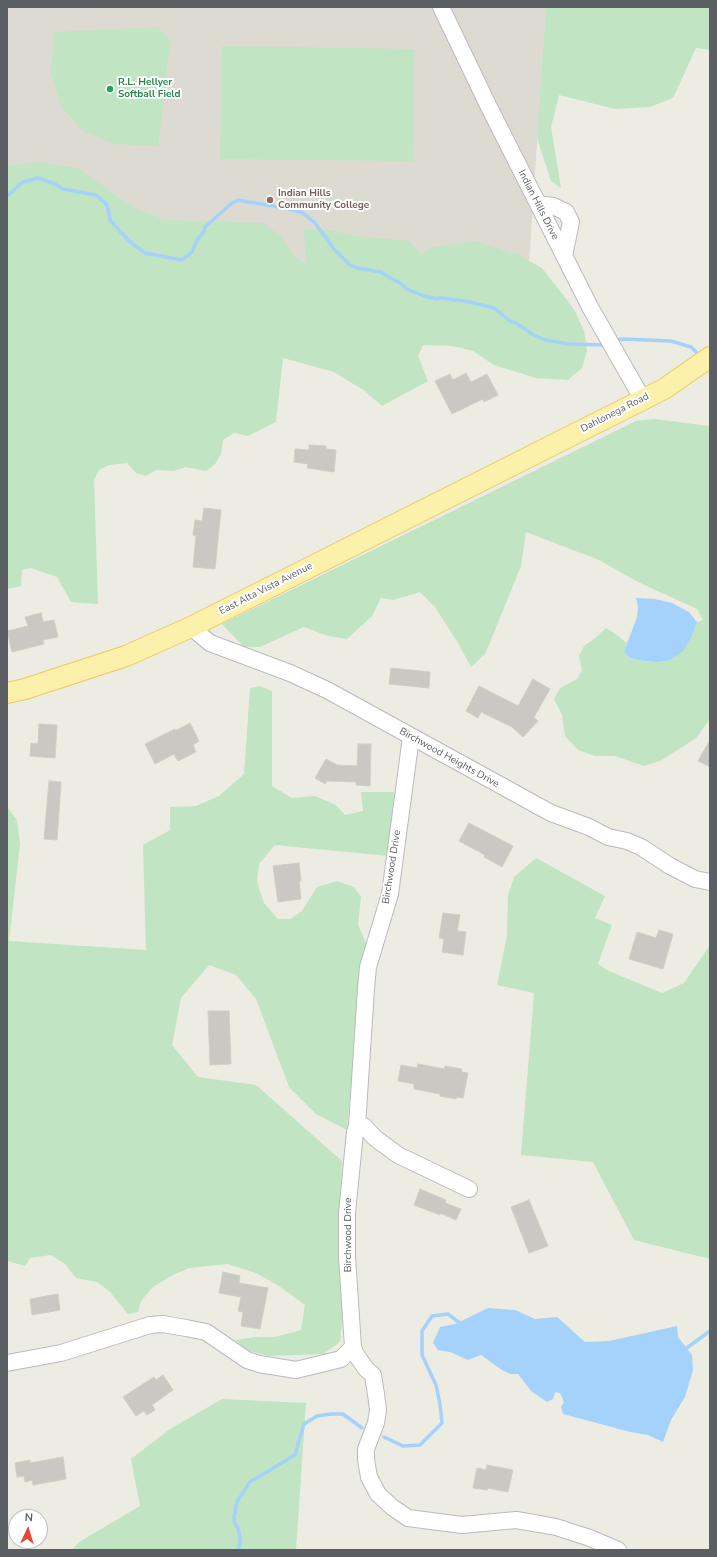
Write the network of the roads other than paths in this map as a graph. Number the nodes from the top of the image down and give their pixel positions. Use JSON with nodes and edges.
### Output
{"nodes":[{"id":1,"x":441,"y":7,"type":"edge"},
{"id":2,"x":538,"y":204,"type":"junction"},
{"id":3,"x":564,"y":256,"type":"junction"},
{"id":4,"x":710,"y":357,"type":"edge"},
{"id":5,"x":643,"y":400,"type":"junction"},
{"id":6,"x":516,"y":463,"type":"joint"},
{"id":7,"x":191,"y":627,"type":"junction"},
{"id":8,"x":7,"y":693,"type":"edge"},
{"id":9,"x":411,"y":737,"type":"junction"},
{"id":10,"x":710,"y":882,"type":"edge"},
{"id":11,"x":357,"y":1126,"type":"junction"},
{"id":12,"x":469,"y":1189,"type":"dead end"},
{"id":13,"x":353,"y":1346,"type":"junction"},
{"id":14,"x":7,"y":1363,"type":"edge"},
{"id":15,"x":590,"y":1544,"type":"edge"},
{"id":16,"x":618,"y":1550,"type":"edge"}],
"edges":[{"from":1,"to":2,"type":"street","name":"Indian Hills Drive"},
{"from":2,"to":3,"type":"street","name":"Indian Hills Drive"},
{"from":2,"to":3,"type":"street"},
{"from":3,"to":5,"type":"street","name":"Indian Hills Drive"},
{"from":4,"to":5,"type":"main road","name":"Dahlonega Road"},
{"from":5,"to":6,"type":"main road","name":"Dahlonega Road"},
{"from":6,"to":7,"type":"main road","name":"East Alta Vista Avenue"},
{"from":7,"to":8,"type":"main road","name":"East Alta Vista Avenue"},
{"from":7,"to":9,"type":"street","name":"Birchwood Heights Drive"},
{"from":9,"to":10,"type":"street","name":"Birchwood Heights Drive"},
{"from":9,"to":11,"type":"street","name":"Birchwood Drive"},
{"from":11,"to":12,"type":"street"},
{"from":11,"to":13,"type":"street","name":"Birchwood Drive"},
{"from":13,"to":14,"type":"street"},
{"from":13,"to":15,"type":"street"},
{"from":15,"to":16,"type":"street"}]}
